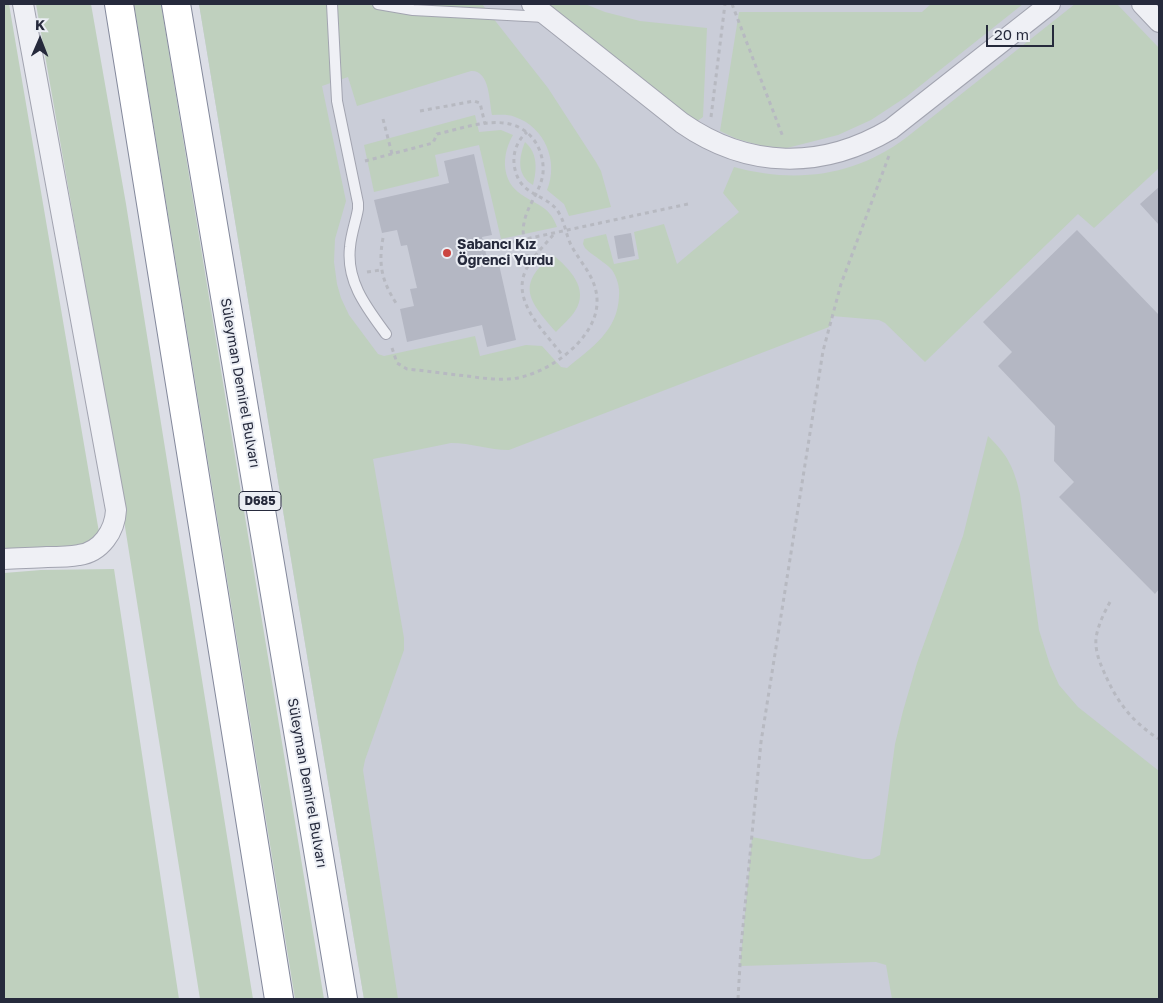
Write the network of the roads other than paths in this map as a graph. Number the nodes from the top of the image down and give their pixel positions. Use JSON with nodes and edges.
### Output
{"nodes":[{"id":1,"x":23,"y":4,"type":"edge"},
{"id":2,"x":119,"y":4,"type":"edge"},
{"id":3,"x":176,"y":4,"type":"edge"},
{"id":4,"x":332,"y":4,"type":"edge"},
{"id":5,"x":378,"y":4,"type":"edge"},
{"id":6,"x":532,"y":4,"type":"edge"},
{"id":7,"x":1050,"y":4,"type":"edge"},
{"id":8,"x":1142,"y":4,"type":"edge"},
{"id":9,"x":548,"y":17,"type":"junction"},
{"id":10,"x":1159,"y":22,"type":"edge"},
{"id":11,"x":386,"y":334,"type":"road end"},
{"id":12,"x":4,"y":559,"type":"edge"},
{"id":13,"x":279,"y":999,"type":"edge"},
{"id":14,"x":343,"y":999,"type":"edge"}],
"edges":[{"from":1,"to":12,"type":"street"},
{"from":2,"to":13,"type":"highway"},
{"from":3,"to":14,"type":"highway","name":"Süleyman Demirel Bulvarı","number":"D685"},
{"from":4,"to":11,"type":"lane"},
{"from":5,"to":9,"type":"lane"},
{"from":6,"to":9,"type":"street"},
{"from":7,"to":9,"type":"street"},
{"from":8,"to":10,"type":"street"}]}
